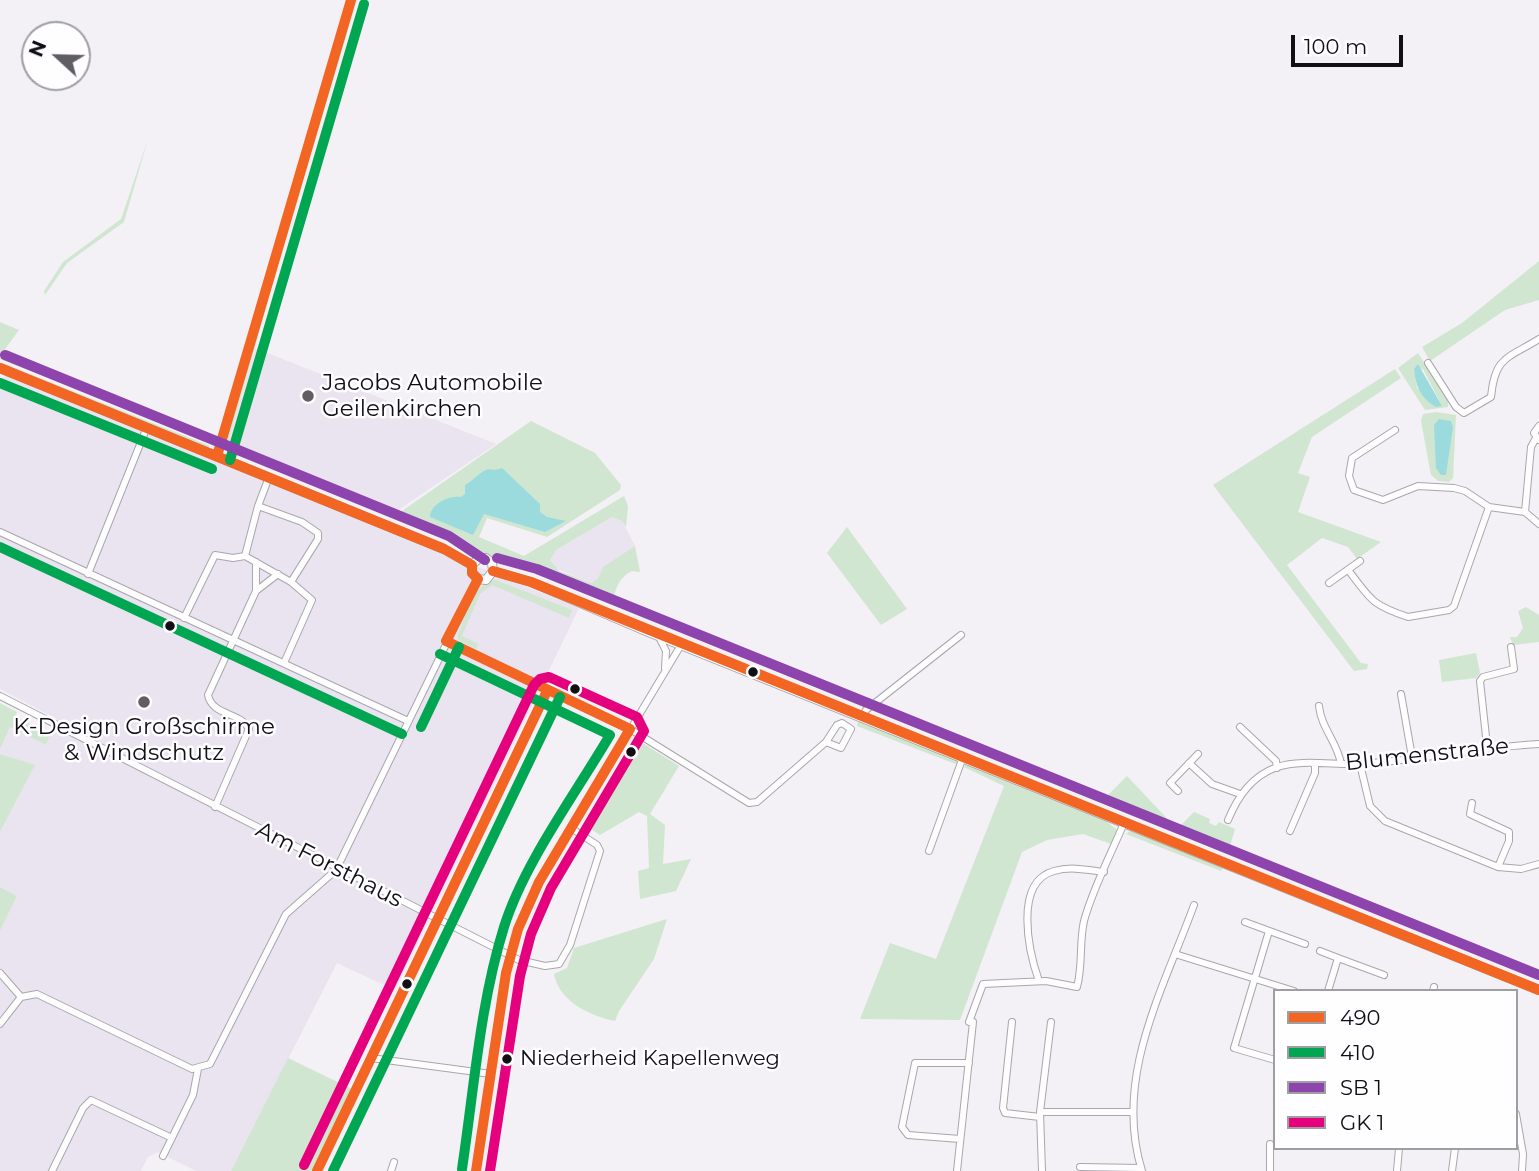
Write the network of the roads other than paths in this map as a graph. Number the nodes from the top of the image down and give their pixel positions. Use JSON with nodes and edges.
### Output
{"nodes":[{"id":1,"x":351,"y":0,"type":"edge"},
{"id":2,"x":1539,"y":339,"type":"edge"},
{"id":3,"x":1428,"y":363,"type":"dead end"},
{"id":4,"x":0,"y":368,"type":"edge"},
{"id":5,"x":1539,"y":426,"type":"edge"},
{"id":6,"x":147,"y":427,"type":"junction"},
{"id":7,"x":1395,"y":430,"type":"dead end"},
{"id":8,"x":1537,"y":439,"type":"edge"},
{"id":9,"x":217,"y":456,"type":"junction"},
{"id":10,"x":269,"y":477,"type":"junction"},
{"id":11,"x":258,"y":506,"type":"junction"},
{"id":12,"x":1489,"y":507,"type":"junction"},
{"id":13,"x":1525,"y":512,"type":"junction"},
{"id":14,"x":1539,"y":524,"type":"edge"},
{"id":15,"x":0,"y":532,"type":"edge"},
{"id":16,"x":245,"y":556,"type":"junction"},
{"id":17,"x":1360,"y":561,"type":"dead end"},
{"id":18,"x":256,"y":562,"type":"junction"},
{"id":19,"x":472,"y":565,"type":"junction"},
{"id":20,"x":1349,"y":571,"type":"junction"},
{"id":21,"x":493,"y":572,"type":"junction"},
{"id":22,"x":88,"y":574,"type":"junction"},
{"id":23,"x":278,"y":574,"type":"junction"},
{"id":24,"x":478,"y":579,"type":"junction"},
{"id":25,"x":291,"y":582,"type":"junction"},
{"id":26,"x":1329,"y":583,"type":"dead end"},
{"id":27,"x":256,"y":591,"type":"junction"},
{"id":28,"x":184,"y":618,"type":"junction"},
{"id":29,"x":961,"y":635,"type":"dead end"},
{"id":30,"x":659,"y":637,"type":"junction"},
{"id":31,"x":233,"y":640,"type":"junction"},
{"id":32,"x":446,"y":641,"type":"junction"},
{"id":33,"x":681,"y":645,"type":"junction"},
{"id":34,"x":1511,"y":647,"type":"dead end"},
{"id":35,"x":284,"y":663,"type":"junction"},
{"id":36,"x":665,"y":671,"type":"junction"},
{"id":37,"x":547,"y":691,"type":"junction"},
{"id":38,"x":1401,"y":694,"type":"dead end"},
{"id":39,"x":0,"y":696,"type":"edge"},
{"id":40,"x":1319,"y":706,"type":"dead end"},
{"id":41,"x":862,"y":717,"type":"junction"},
{"id":42,"x":408,"y":721,"type":"junction"},
{"id":43,"x":1240,"y":727,"type":"dead end"},
{"id":44,"x":630,"y":729,"type":"junction"},
{"id":45,"x":826,"y":742,"type":"dead end"},
{"id":46,"x":1539,"y":744,"type":"edge"},
{"id":47,"x":1487,"y":747,"type":"junction"},
{"id":48,"x":1198,"y":754,"type":"dead end"},
{"id":49,"x":963,"y":757,"type":"junction"},
{"id":50,"x":1412,"y":757,"type":"junction"},
{"id":51,"x":1189,"y":763,"type":"junction"},
{"id":52,"x":1315,"y":764,"type":"junction"},
{"id":53,"x":1341,"y":764,"type":"junction"},
{"id":54,"x":1360,"y":764,"type":"junction"},
{"id":55,"x":1277,"y":768,"type":"junction"},
{"id":56,"x":1178,"y":791,"type":"dead end"},
{"id":57,"x":1240,"y":794,"type":"junction"},
{"id":58,"x":1472,"y":803,"type":"dead end"},
{"id":59,"x":215,"y":807,"type":"junction"},
{"id":60,"x":1228,"y":820,"type":"dead end"},
{"id":61,"x":1124,"y":822,"type":"junction"},
{"id":62,"x":571,"y":828,"type":"junction"},
{"id":63,"x":1290,"y":831,"type":"dead end"},
{"id":64,"x":929,"y":851,"type":"dead end"},
{"id":65,"x":1539,"y":864,"type":"edge"},
{"id":66,"x":1498,"y":867,"type":"junction"},
{"id":67,"x":335,"y":870,"type":"junction"},
{"id":68,"x":1104,"y":872,"type":"junction"},
{"id":69,"x":1194,"y":905,"type":"dead end"},
{"id":70,"x":438,"y":922,"type":"junction"},
{"id":71,"x":1245,"y":922,"type":"dead end"},
{"id":72,"x":1269,"y":931,"type":"junction"},
{"id":73,"x":1305,"y":944,"type":"dead end"},
{"id":74,"x":1320,"y":951,"type":"dead end"},
{"id":75,"x":1175,"y":954,"type":"junction"},
{"id":76,"x":509,"y":957,"type":"junction"},
{"id":77,"x":1338,"y":958,"type":"junction"},
{"id":78,"x":0,"y":973,"type":"edge"},
{"id":79,"x":1384,"y":975,"type":"dead end"},
{"id":80,"x":1254,"y":979,"type":"junction"},
{"id":81,"x":1039,"y":981,"type":"junction"},
{"id":82,"x":1287,"y":989,"type":"edge"},
{"id":83,"x":1329,"y":989,"type":"edge"},
{"id":84,"x":1539,"y":990,"type":"edge"},
{"id":85,"x":21,"y":997,"type":"junction"},
{"id":86,"x":1012,"y":1022,"type":"dead end"},
{"id":87,"x":1051,"y":1022,"type":"dead end"},
{"id":88,"x":0,"y":1024,"type":"edge"},
{"id":89,"x":371,"y":1058,"type":"junction"},
{"id":90,"x":1273,"y":1059,"type":"edge"},
{"id":91,"x":969,"y":1063,"type":"junction"},
{"id":92,"x":198,"y":1069,"type":"junction"},
{"id":93,"x":491,"y":1074,"type":"junction"},
{"id":94,"x":1133,"y":1112,"type":"junction"},
{"id":95,"x":1040,"y":1114,"type":"junction"},
{"id":96,"x":1518,"y":1125,"type":"edge"},
{"id":97,"x":172,"y":1138,"type":"junction"},
{"id":98,"x":960,"y":1139,"type":"junction"},
{"id":99,"x":1270,"y":1143,"type":"dead end"},
{"id":100,"x":1399,"y":1150,"type":"edge"},
{"id":101,"x":1455,"y":1150,"type":"edge"},
{"id":102,"x":163,"y":1156,"type":"dead end"},
{"id":103,"x":394,"y":1162,"type":"dead end"},
{"id":104,"x":1080,"y":1167,"type":"dead end"},
{"id":105,"x":1142,"y":1169,"type":"edge"},
{"id":106,"x":51,"y":1171,"type":"edge"},
{"id":107,"x":317,"y":1171,"type":"edge"},
{"id":108,"x":391,"y":1171,"type":"edge"},
{"id":109,"x":476,"y":1171,"type":"edge"},
{"id":110,"x":957,"y":1171,"type":"edge"},
{"id":111,"x":1042,"y":1171,"type":"edge"},
{"id":112,"x":1270,"y":1171,"type":"edge"},
{"id":113,"x":1397,"y":1171,"type":"edge"},
{"id":114,"x":1452,"y":1171,"type":"edge"},
{"id":115,"x":1522,"y":1171,"type":"edge"}],
"edges":[{"from":1,"to":9,"type":"street"},
{"from":2,"to":3,"type":"street"},
{"from":4,"to":6,"type":"street"},
{"from":5,"to":8,"type":"street"},
{"from":6,"to":9,"type":"street"},
{"from":6,"to":22,"type":"street"},
{"from":7,"to":12,"type":"street"},
{"from":8,"to":13,"type":"street"},
{"from":9,"to":10,"type":"street"},
{"from":10,"to":11,"type":"street"},
{"from":10,"to":19,"type":"street"},
{"from":11,"to":16,"type":"street"},
{"from":11,"to":25,"type":"street"},
{"from":12,"to":13,"type":"street"},
{"from":12,"to":20,"type":"street"},
{"from":13,"to":14,"type":"street"},
{"from":15,"to":22,"type":"street"},
{"from":16,"to":18,"type":"street"},
{"from":16,"to":28,"type":"street"},
{"from":17,"to":20,"type":"street"},
{"from":18,"to":23,"type":"street"},
{"from":18,"to":27,"type":"street"},
{"from":19,"to":21,"type":"street"},
{"from":19,"to":24,"type":"street"},
{"from":20,"to":26,"type":"street"},
{"from":21,"to":24,"type":"street"},
{"from":21,"to":30,"type":"street"},
{"from":22,"to":28,"type":"street"},
{"from":23,"to":25,"type":"street"},
{"from":23,"to":27,"type":"street"},
{"from":24,"to":32,"type":"street"},
{"from":25,"to":35,"type":"street"},
{"from":27,"to":31,"type":"street"},
{"from":28,"to":31,"type":"street"},
{"from":29,"to":41,"type":"street"},
{"from":30,"to":33,"type":"street"},
{"from":30,"to":36,"type":"street"},
{"from":31,"to":35,"type":"street"},
{"from":31,"to":59,"type":"street"},
{"from":32,"to":37,"type":"street"},
{"from":32,"to":42,"type":"street"},
{"from":33,"to":36,"type":"street"},
{"from":33,"to":41,"type":"street"},
{"from":34,"to":47,"type":"street"},
{"from":35,"to":42,"type":"street"},
{"from":36,"to":44,"type":"street"},
{"from":37,"to":44,"type":"street"},
{"from":37,"to":70,"type":"street"},
{"from":38,"to":50,"type":"street"},
{"from":39,"to":59,"type":"street","name":"Am Forsthaus"},
{"from":40,"to":53,"type":"street"},
{"from":41,"to":49,"type":"street"},
{"from":42,"to":67,"type":"street"},
{"from":43,"to":55,"type":"street"},
{"from":44,"to":45,"type":"street"},
{"from":44,"to":62,"type":"street"},
{"from":46,"to":47,"type":"street","name":"Blumenstraße"},
{"from":47,"to":50,"type":"street","name":"Blumenstraße"},
{"from":48,"to":51,"type":"street"},
{"from":49,"to":61,"type":"street"},
{"from":49,"to":64,"type":"street"},
{"from":50,"to":54,"type":"street","name":"Blumenstraße"},
{"from":51,"to":56,"type":"street"},
{"from":51,"to":57,"type":"street"},
{"from":52,"to":53,"type":"street","name":"Blumenstraße"},
{"from":52,"to":55,"type":"street","name":"Blumenstraße"},
{"from":52,"to":63,"type":"street","name":"Blumenstraße"},
{"from":53,"to":54,"type":"street","name":"Blumenstraße"},
{"from":54,"to":66,"type":"street"},
{"from":55,"to":57,"type":"street","name":"Blumenstraße"},
{"from":57,"to":60,"type":"street","name":"Blumenstraße"},
{"from":58,"to":66,"type":"street"},
{"from":59,"to":67,"type":"street","name":"Am Forsthaus"},
{"from":61,"to":68,"type":"street"},
{"from":61,"to":84,"type":"street"},
{"from":62,"to":76,"type":"street"},
{"from":62,"to":76,"type":"street","name":"Am Forsthaus"},
{"from":65,"to":66,"type":"street"},
{"from":67,"to":70,"type":"street","name":"Am Forsthaus"},
{"from":67,"to":92,"type":"street"},
{"from":68,"to":81,"type":"street"},
{"from":68,"to":81,"type":"street"},
{"from":69,"to":75,"type":"street"},
{"from":70,"to":76,"type":"street","name":"Am Forsthaus"},
{"from":70,"to":89,"type":"street"},
{"from":71,"to":72,"type":"street"},
{"from":72,"to":73,"type":"street"},
{"from":72,"to":80,"type":"street"},
{"from":74,"to":77,"type":"street"},
{"from":75,"to":80,"type":"street"},
{"from":75,"to":94,"type":"street"},
{"from":76,"to":93,"type":"street"},
{"from":77,"to":79,"type":"street"},
{"from":77,"to":83,"type":"street"},
{"from":78,"to":85,"type":"street"},
{"from":80,"to":82,"type":"street"},
{"from":80,"to":90,"type":"street"},
{"from":81,"to":91,"type":"street"},
{"from":85,"to":88,"type":"street"},
{"from":85,"to":92,"type":"street"},
{"from":86,"to":95,"type":"street"},
{"from":87,"to":95,"type":"street"},
{"from":89,"to":93,"type":"street"},
{"from":89,"to":107,"type":"street"},
{"from":91,"to":98,"type":"street"},
{"from":91,"to":98,"type":"street"},
{"from":92,"to":97,"type":"street"},
{"from":93,"to":109,"type":"street"},
{"from":94,"to":95,"type":"street"},
{"from":94,"to":105,"type":"street"},
{"from":95,"to":111,"type":"street"},
{"from":96,"to":115,"type":"street"},
{"from":97,"to":102,"type":"street"},
{"from":97,"to":106,"type":"street"},
{"from":98,"to":110,"type":"street"},
{"from":99,"to":112,"type":"street"},
{"from":100,"to":113,"type":"street"},
{"from":101,"to":114,"type":"street"},
{"from":103,"to":108,"type":"street"},
{"from":104,"to":105,"type":"street"}]}
